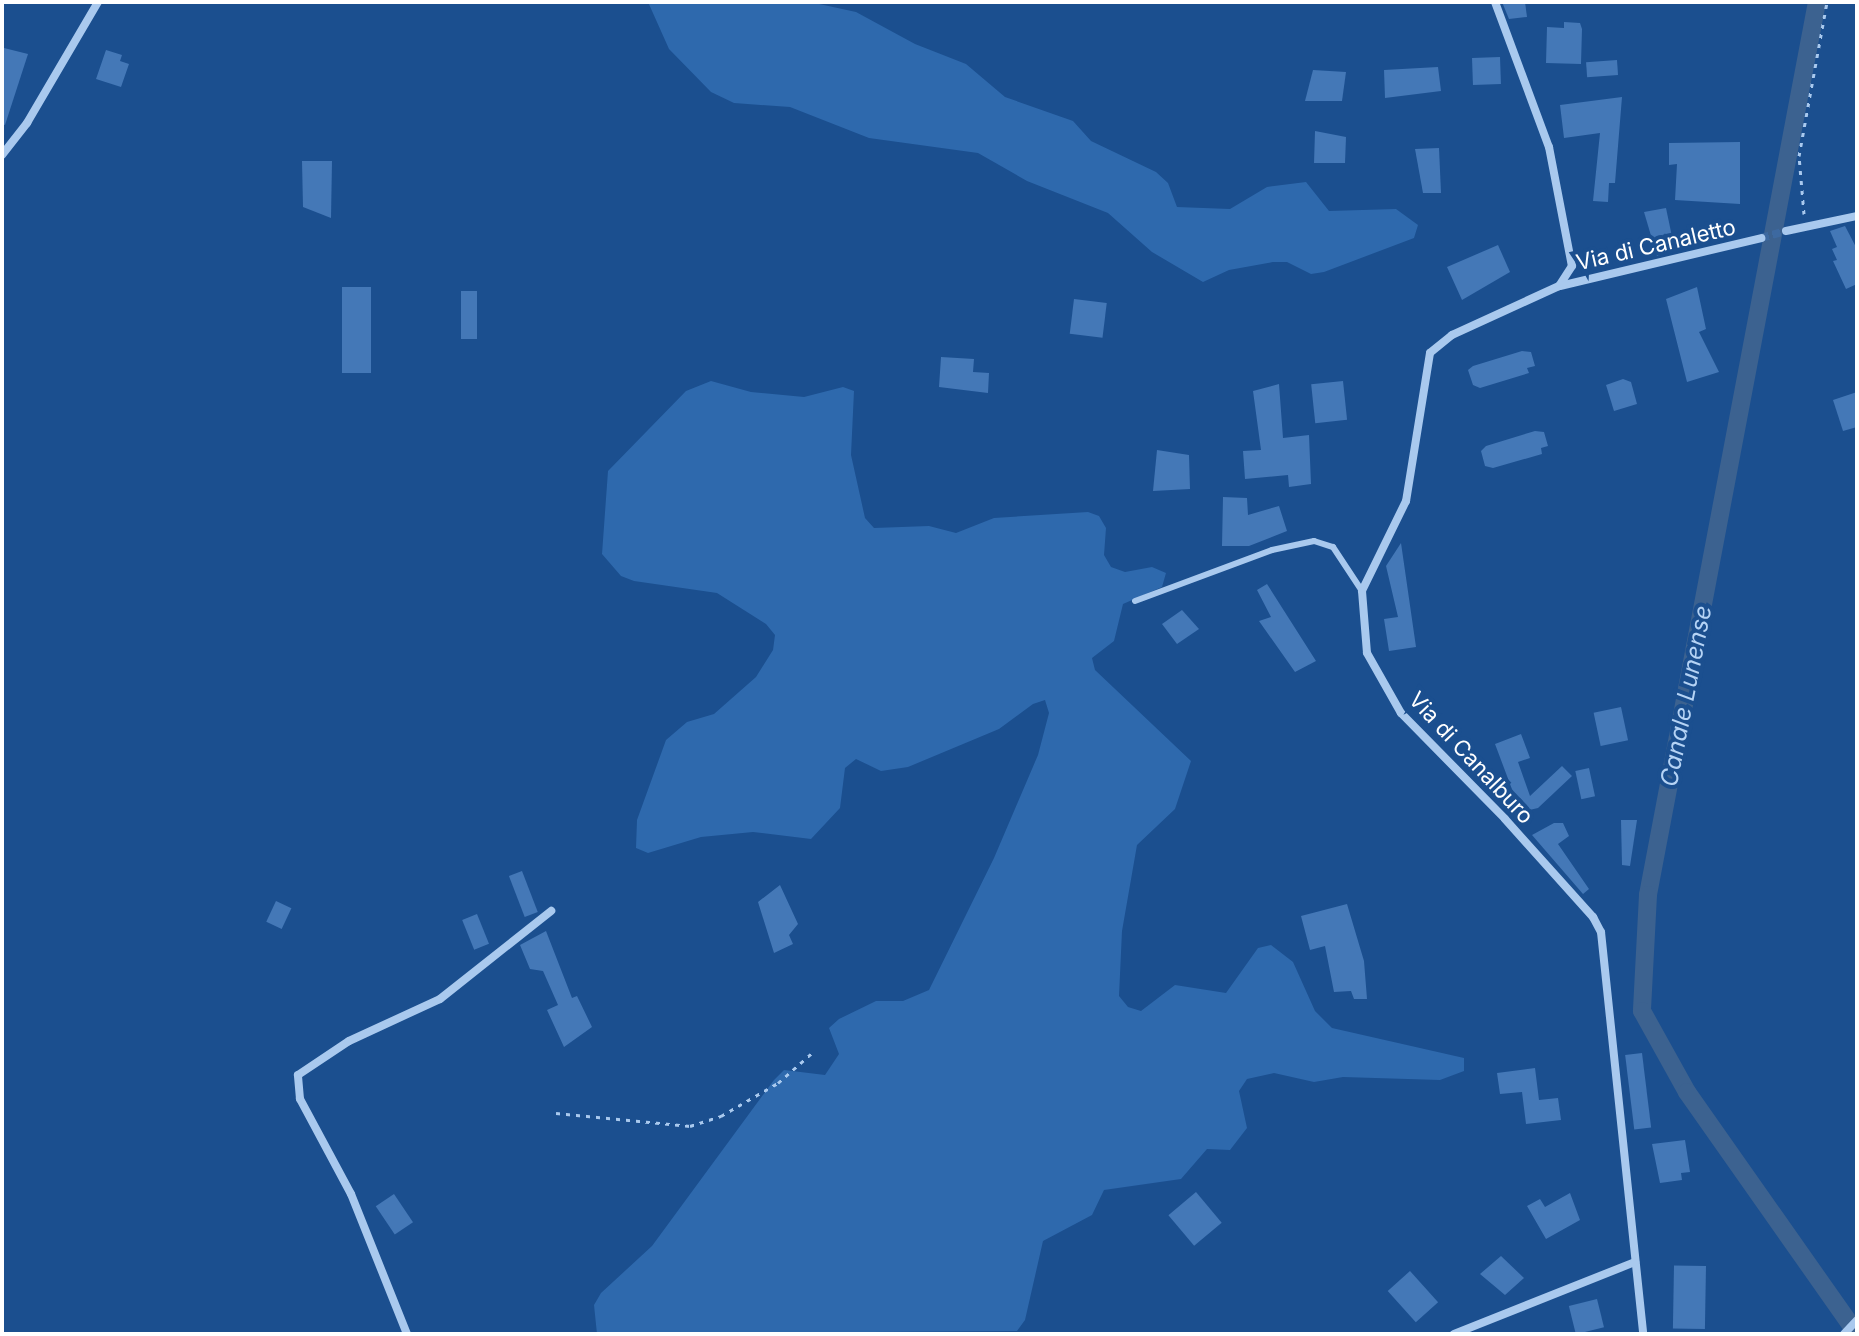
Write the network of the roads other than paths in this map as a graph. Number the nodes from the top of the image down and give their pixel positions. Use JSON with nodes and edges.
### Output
{"nodes":[{"id":1,"x":98,"y":2,"type":"edge"},
{"id":2,"x":1495,"y":2,"type":"edge"},
{"id":3,"x":2,"y":155,"type":"edge"},
{"id":4,"x":1857,"y":216,"type":"edge"},
{"id":5,"x":1786,"y":231,"type":"tunnel mouth"},
{"id":6,"x":1761,"y":238,"type":"tunnel mouth"},
{"id":7,"x":1559,"y":286,"type":"junction"},
{"id":8,"x":1362,"y":591,"type":"junction"},
{"id":9,"x":1135,"y":601,"type":"dead end"},
{"id":10,"x":551,"y":911,"type":"dead end"},
{"id":11,"x":1635,"y":1262,"type":"junction"},
{"id":12,"x":1857,"y":1320,"type":"edge"},
{"id":13,"x":407,"y":1334,"type":"edge"},
{"id":14,"x":1454,"y":1334,"type":"edge"},
{"id":15,"x":1643,"y":1334,"type":"edge"},
{"id":16,"x":1844,"y":1334,"type":"edge"}],
"edges":[{"from":1,"to":3,"type":"street"},
{"from":2,"to":7,"type":"street"},
{"from":4,"to":5,"type":"street"},
{"from":6,"to":7,"type":"street","name":"Via di Canaletto"},
{"from":7,"to":8,"type":"street"},
{"from":8,"to":9,"type":"lane"},
{"from":8,"to":11,"type":"street","name":"Via di Canalburo"},
{"from":10,"to":13,"type":"street"},
{"from":11,"to":14,"type":"street"},
{"from":11,"to":15,"type":"street","name":"Via di Canalburo"},
{"from":12,"to":16,"type":"street"}]}
